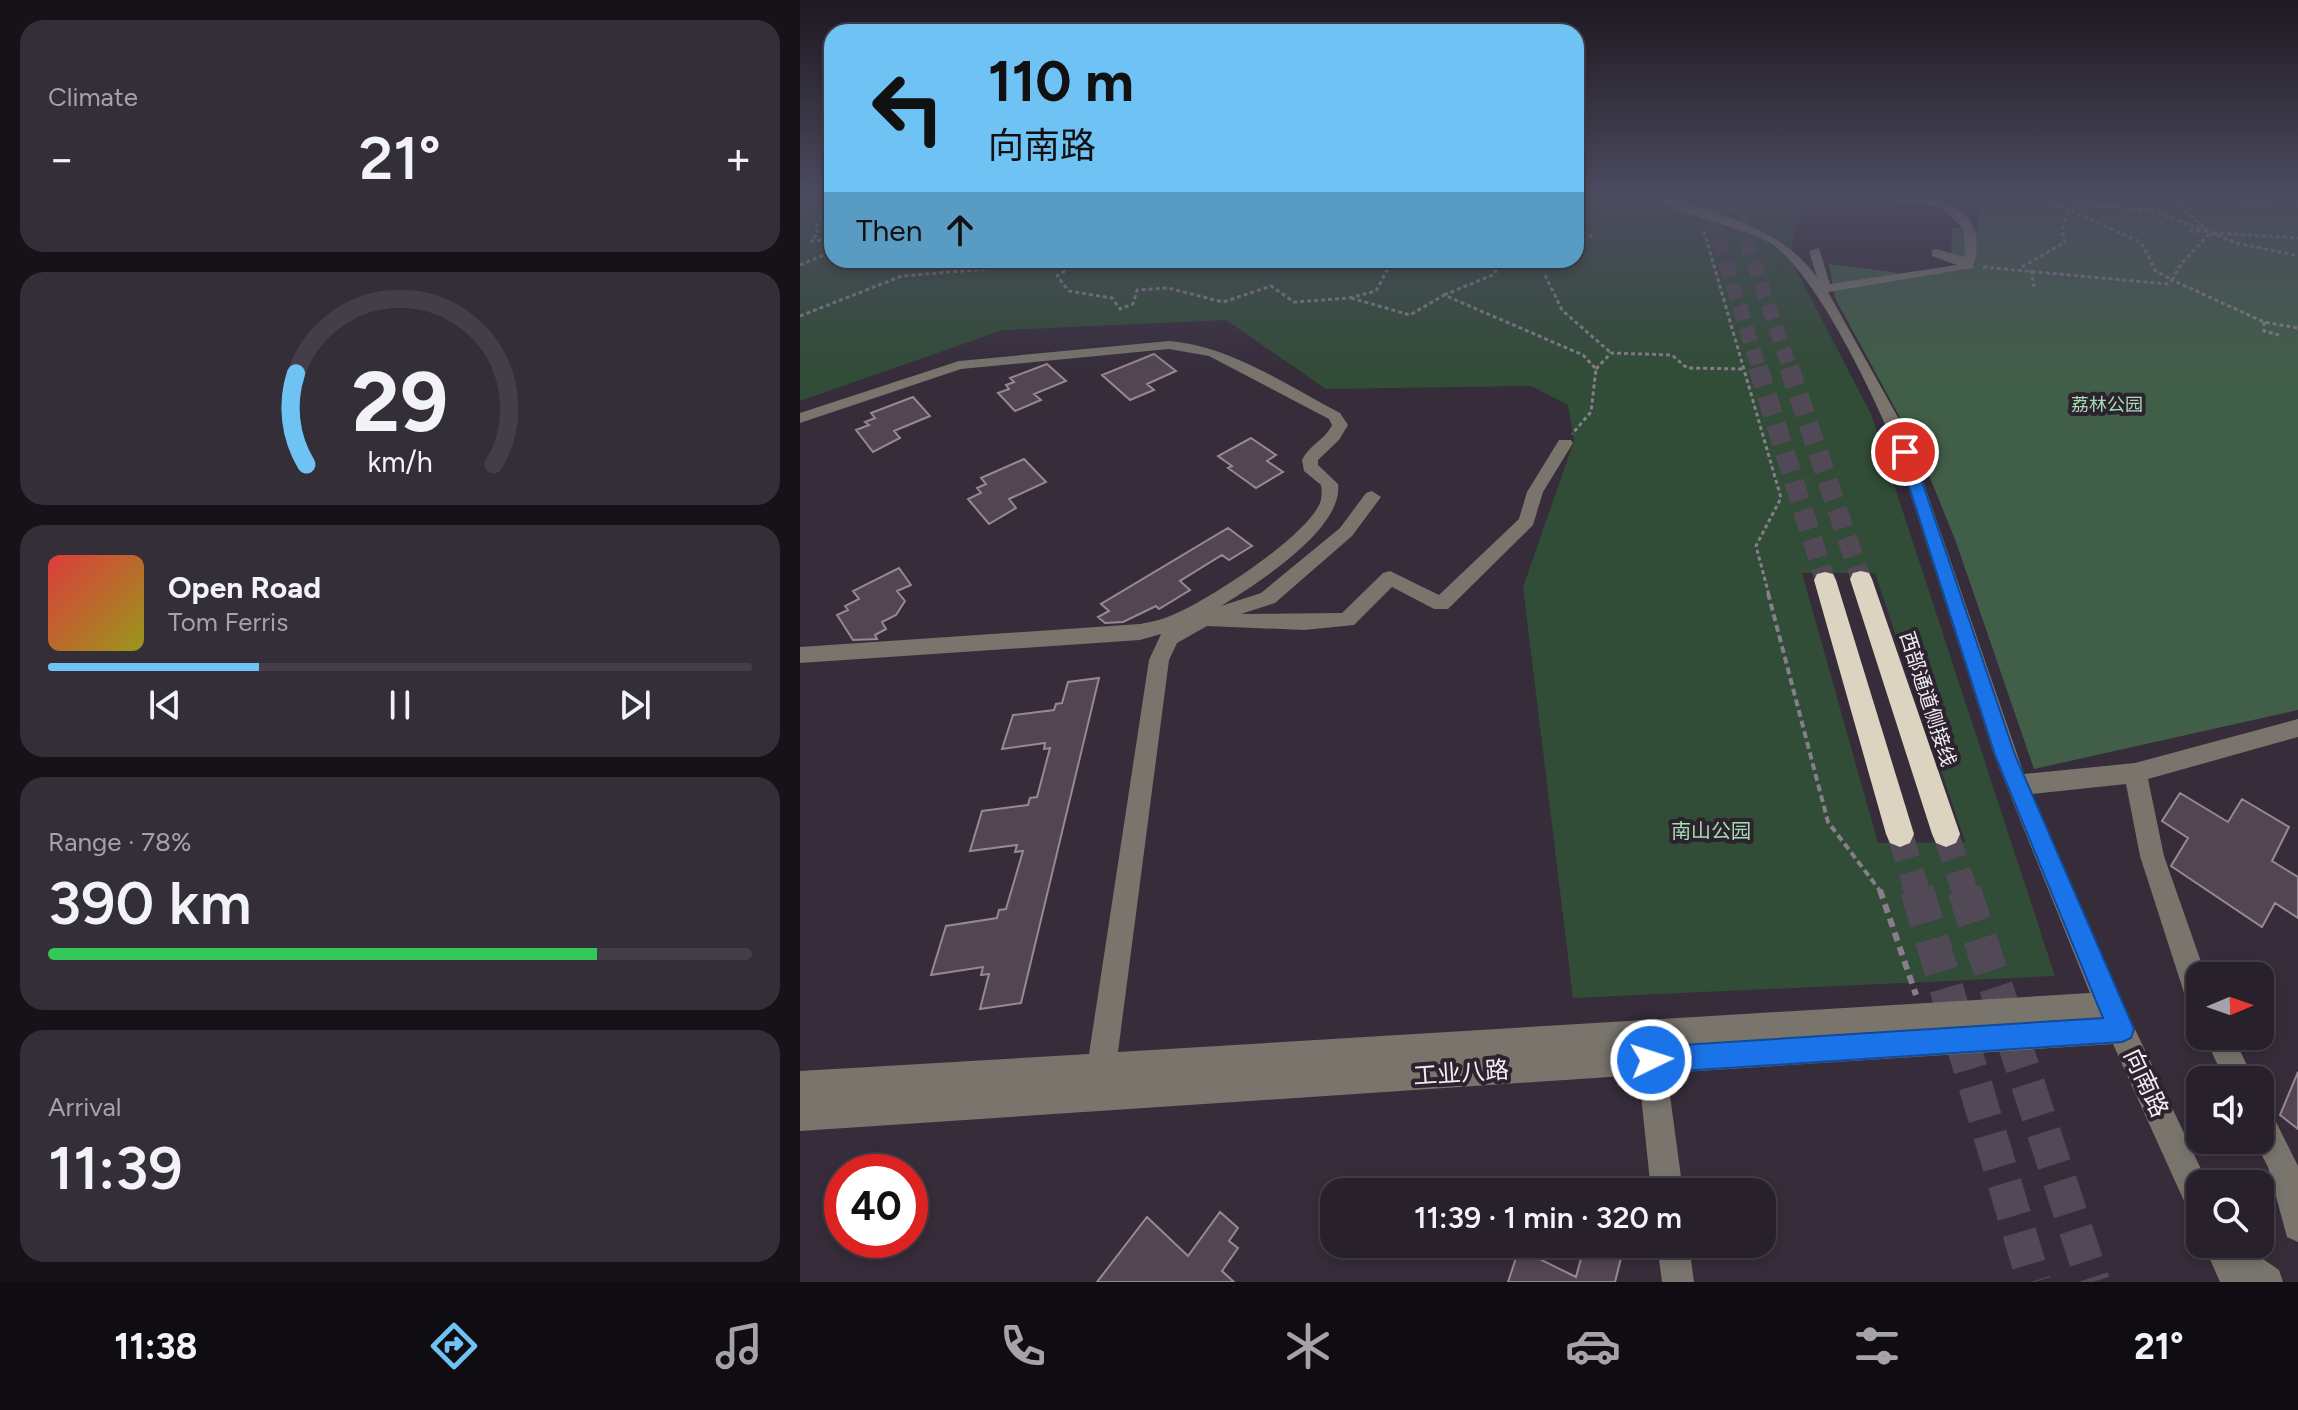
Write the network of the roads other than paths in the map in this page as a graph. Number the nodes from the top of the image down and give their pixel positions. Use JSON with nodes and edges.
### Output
{"nodes":[{"id":1,"x":1792,"y":256,"type":"edge"},
{"id":2,"x":1817,"y":256,"type":"edge"},
{"id":3,"x":1944,"y":256,"type":"edge"},
{"id":4,"x":1972,"y":256,"type":"edge"},
{"id":5,"x":1969,"y":265,"type":"junction"},
{"id":6,"x":1820,"y":289,"type":"junction"},
{"id":7,"x":800,"y":418,"type":"edge"},
{"id":8,"x":1565,"y":443,"type":"road end"},
{"id":9,"x":1372,"y":497,"type":"dead end"},
{"id":10,"x":1861,"y":579,"type":"tunnel mouth"},
{"id":11,"x":1825,"y":580,"type":"tunnel mouth"},
{"id":12,"x":1198,"y":621,"type":"junction"},
{"id":13,"x":800,"y":655,"type":"edge"},
{"id":14,"x":2298,"y":728,"type":"edge"},
{"id":15,"x":2135,"y":773,"type":"junction"},
{"id":16,"x":2018,"y":785,"type":"junction"},
{"id":17,"x":1900,"y":834,"type":"tunnel mouth"},
{"id":18,"x":1946,"y":834,"type":"tunnel mouth"},
{"id":19,"x":2188,"y":962,"type":"edge"},
{"id":20,"x":2116,"y":1017,"type":"junction"},
{"id":21,"x":1650,"y":1047,"type":"junction"},
{"id":22,"x":1101,"y":1067,"type":"junction"},
{"id":23,"x":800,"y":1086,"type":"edge"},
{"id":24,"x":1097,"y":1097,"type":"junction"},
{"id":25,"x":800,"y":1116,"type":"edge"},
{"id":26,"x":2274,"y":1147,"type":"edge"},
{"id":27,"x":2186,"y":1170,"type":"edge"},
{"id":28,"x":1665,"y":1178,"type":"edge"},
{"id":29,"x":2298,"y":1226,"type":"edge"},
{"id":30,"x":1675,"y":1258,"type":"edge"},
{"id":31,"x":2226,"y":1258,"type":"edge"},
{"id":32,"x":2235,"y":1258,"type":"edge"},
{"id":33,"x":1678,"y":1282,"type":"edge"},
{"id":34,"x":2237,"y":1282,"type":"edge"},
{"id":35,"x":2267,"y":1282,"type":"edge"}],
"edges":[{"from":1,"to":6,"type":"street"},
{"from":2,"to":6,"type":"street"},
{"from":3,"to":5,"type":"street"},
{"from":4,"to":5,"type":"street"},
{"from":5,"to":6,"type":"street"},
{"from":6,"to":16,"type":"street","name":"向南路"},
{"from":7,"to":13,"type":"street"},
{"from":8,"to":12,"type":"street"},
{"from":9,"to":12,"type":"street"},
{"from":10,"to":18,"type":"highway","name":"西部通道侧接线"},
{"from":11,"to":17,"type":"highway"},
{"from":12,"to":22,"type":"street"},
{"from":14,"to":15,"type":"street"},
{"from":15,"to":16,"type":"street"},
{"from":15,"to":19,"type":"street"},
{"from":16,"to":20,"type":"street","name":"向南路"},
{"from":20,"to":21,"type":"street","name":"工业八路"},
{"from":20,"to":21,"type":"street","name":"工业八路"},
{"from":20,"to":27,"type":"street","name":"向南路"},
{"from":21,"to":22,"type":"street","name":"工业八路"},
{"from":21,"to":24,"type":"street","name":"工业八路"},
{"from":21,"to":28,"type":"street"},
{"from":22,"to":23,"type":"street","name":"工业八路"},
{"from":22,"to":24,"type":"street"},
{"from":24,"to":25,"type":"street","name":"工业八路"},
{"from":26,"to":29,"type":"street"},
{"from":30,"to":33,"type":"street"},
{"from":31,"to":34,"type":"street"},
{"from":32,"to":35,"type":"street"}]}
